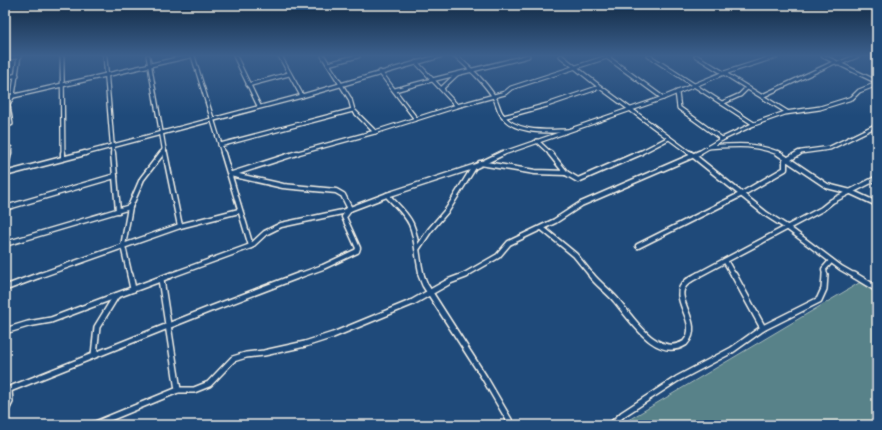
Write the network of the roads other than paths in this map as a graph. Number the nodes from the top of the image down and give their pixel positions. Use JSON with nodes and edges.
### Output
{"nodes":[{"id":1,"x":17,"y":76,"type":"edge"},
{"id":2,"x":62,"y":76,"type":"edge"},
{"id":3,"x":101,"y":76,"type":"edge"},
{"id":4,"x":106,"y":76,"type":"edge"},
{"id":5,"x":151,"y":76,"type":"edge"},
{"id":6,"x":199,"y":76,"type":"edge"},
{"id":7,"x":244,"y":76,"type":"edge"},
{"id":8,"x":281,"y":76,"type":"edge"},
{"id":9,"x":290,"y":76,"type":"edge"},
{"id":10,"x":336,"y":76,"type":"edge"},
{"id":11,"x":367,"y":76,"type":"edge"},
{"id":12,"x":383,"y":76,"type":"edge"},
{"id":13,"x":428,"y":76,"type":"edge"},
{"id":14,"x":443,"y":76,"type":"edge"},
{"id":15,"x":454,"y":76,"type":"edge"},
{"id":16,"x":476,"y":76,"type":"edge"},
{"id":17,"x":545,"y":76,"type":"edge"},
{"id":18,"x":586,"y":76,"type":"edge"},
{"id":19,"x":635,"y":76,"type":"edge"},
{"id":20,"x":679,"y":76,"type":"edge"},
{"id":21,"x":715,"y":76,"type":"edge"},
{"id":22,"x":730,"y":76,"type":"edge"},
{"id":23,"x":807,"y":76,"type":"edge"},
{"id":24,"x":863,"y":76,"type":"edge"},
{"id":25,"x":431,"y":79,"type":"junction"},
{"id":26,"x":877,"y":83,"type":"edge"},
{"id":27,"x":341,"y":84,"type":"junction"},
{"id":28,"x":62,"y":85,"type":"junction"},
{"id":29,"x":248,"y":85,"type":"junction"},
{"id":30,"x":694,"y":86,"type":"junction"},
{"id":31,"x":600,"y":87,"type":"junction"},
{"id":32,"x":747,"y":88,"type":"junction"},
{"id":33,"x":395,"y":90,"type":"junction"},
{"id":34,"x":444,"y":91,"type":"junction"},
{"id":35,"x":677,"y":92,"type":"junction"},
{"id":36,"x":13,"y":96,"type":"junction"},
{"id":37,"x":302,"y":96,"type":"junction"},
{"id":38,"x":762,"y":96,"type":"junction"},
{"id":39,"x":494,"y":97,"type":"junction"},
{"id":40,"x":5,"y":98,"type":"edge"},
{"id":41,"x":664,"y":98,"type":"junction"},
{"id":42,"x":722,"y":103,"type":"junction"},
{"id":43,"x":258,"y":106,"type":"junction"},
{"id":44,"x":457,"y":106,"type":"junction"},
{"id":45,"x":353,"y":110,"type":"junction"},
{"id":46,"x":631,"y":110,"type":"junction"},
{"id":47,"x":788,"y":112,"type":"junction"},
{"id":48,"x":503,"y":117,"type":"junction"},
{"id":49,"x":212,"y":118,"type":"junction"},
{"id":50,"x":416,"y":119,"type":"junction"},
{"id":51,"x":10,"y":124,"type":"dead end"},
{"id":52,"x":754,"y":124,"type":"junction"},
{"id":53,"x":876,"y":127,"type":"edge"},
{"id":54,"x":574,"y":130,"type":"junction"},
{"id":55,"x":162,"y":132,"type":"junction"},
{"id":56,"x":374,"y":132,"type":"junction"},
{"id":57,"x":669,"y":138,"type":"junction"},
{"id":58,"x":722,"y":139,"type":"junction"},
{"id":59,"x":536,"y":141,"type":"junction"},
{"id":60,"x":112,"y":144,"type":"junction"},
{"id":61,"x":220,"y":145,"type":"junction"},
{"id":62,"x":5,"y":147,"type":"edge"},
{"id":63,"x":708,"y":147,"type":"junction"},
{"id":64,"x":164,"y":150,"type":"junction"},
{"id":65,"x":694,"y":156,"type":"junction"},
{"id":66,"x":63,"y":158,"type":"junction"},
{"id":67,"x":6,"y":159,"type":"edge"},
{"id":68,"x":788,"y":159,"type":"junction"},
{"id":69,"x":480,"y":163,"type":"junction"},
{"id":70,"x":476,"y":166,"type":"junction"},
{"id":71,"x":5,"y":173,"type":"edge"},
{"id":72,"x":566,"y":173,"type":"junction"},
{"id":73,"x":230,"y":174,"type":"junction"},
{"id":74,"x":115,"y":176,"type":"junction"},
{"id":75,"x":877,"y":178,"type":"edge"},
{"id":76,"x":851,"y":192,"type":"junction"},
{"id":77,"x":742,"y":194,"type":"junction"},
{"id":78,"x":387,"y":195,"type":"junction"},
{"id":79,"x":877,"y":204,"type":"edge"},
{"id":80,"x":130,"y":207,"type":"junction"},
{"id":81,"x":5,"y":208,"type":"edge"},
{"id":82,"x":350,"y":209,"type":"junction"},
{"id":83,"x":118,"y":211,"type":"junction"},
{"id":84,"x":239,"y":211,"type":"junction"},
{"id":85,"x":180,"y":226,"type":"junction"},
{"id":86,"x":542,"y":228,"type":"junction"},
{"id":87,"x":788,"y":228,"type":"junction"},
{"id":88,"x":5,"y":244,"type":"edge"},
{"id":89,"x":123,"y":246,"type":"junction"},
{"id":90,"x":250,"y":246,"type":"junction"},
{"id":91,"x":638,"y":246,"type":"dead end"},
{"id":92,"x":418,"y":248,"type":"junction"},
{"id":93,"x":831,"y":261,"type":"junction"},
{"id":94,"x":726,"y":262,"type":"junction"},
{"id":95,"x":161,"y":279,"type":"junction"},
{"id":96,"x":5,"y":288,"type":"edge"},
{"id":97,"x":134,"y":289,"type":"junction"},
{"id":98,"x":877,"y":289,"type":"edge"},
{"id":99,"x":430,"y":292,"type":"junction"},
{"id":100,"x":116,"y":296,"type":"junction"},
{"id":101,"x":168,"y":326,"type":"junction"},
{"id":102,"x":763,"y":328,"type":"junction"},
{"id":103,"x":5,"y":331,"type":"edge"},
{"id":104,"x":94,"y":355,"type":"junction"},
{"id":105,"x":178,"y":390,"type":"junction"},
{"id":106,"x":7,"y":391,"type":"edge"},
{"id":107,"x":5,"y":412,"type":"edge"},
{"id":108,"x":93,"y":425,"type":"edge"},
{"id":109,"x":512,"y":425,"type":"edge"},
{"id":110,"x":611,"y":425,"type":"edge"}],
"edges":[{"from":1,"to":36,"type":"street"},
{"from":2,"to":28,"type":"street"},
{"from":3,"to":28,"type":"street"},
{"from":4,"to":60,"type":"street"},
{"from":5,"to":55,"type":"street"},
{"from":6,"to":49,"type":"street"},
{"from":7,"to":29,"type":"street"},
{"from":8,"to":29,"type":"street"},
{"from":9,"to":37,"type":"street"},
{"from":10,"to":27,"type":"street"},
{"from":11,"to":27,"type":"street"},
{"from":12,"to":33,"type":"street"},
{"from":13,"to":25,"type":"street"},
{"from":14,"to":25,"type":"street"},
{"from":15,"to":34,"type":"street"},
{"from":16,"to":39,"type":"street"},
{"from":17,"to":39,"type":"street"},
{"from":18,"to":31,"type":"street"},
{"from":19,"to":41,"type":"street"},
{"from":20,"to":30,"type":"street"},
{"from":21,"to":30,"type":"street"},
{"from":22,"to":32,"type":"street"},
{"from":23,"to":38,"type":"street"},
{"from":24,"to":26,"type":"street"},
{"from":25,"to":33,"type":"street"},
{"from":25,"to":34,"type":"street"},
{"from":26,"to":47,"type":"street"},
{"from":27,"to":37,"type":"street"},
{"from":27,"to":45,"type":"street"},
{"from":28,"to":36,"type":"street"},
{"from":28,"to":66,"type":"street"},
{"from":29,"to":43,"type":"street"},
{"from":30,"to":35,"type":"street"},
{"from":30,"to":42,"type":"street"},
{"from":31,"to":46,"type":"street"},
{"from":31,"to":48,"type":"street"},
{"from":32,"to":38,"type":"street"},
{"from":32,"to":42,"type":"street"},
{"from":33,"to":50,"type":"street"},
{"from":34,"to":44,"type":"street"},
{"from":35,"to":41,"type":"street"},
{"from":35,"to":58,"type":"street"},
{"from":36,"to":40,"type":"street"},
{"from":36,"to":51,"type":"street"},
{"from":37,"to":43,"type":"street"},
{"from":38,"to":47,"type":"street"},
{"from":39,"to":44,"type":"street"},
{"from":39,"to":48,"type":"street"},
{"from":41,"to":46,"type":"street"},
{"from":42,"to":52,"type":"street"},
{"from":43,"to":49,"type":"street"},
{"from":44,"to":50,"type":"street"},
{"from":45,"to":56,"type":"street"},
{"from":45,"to":61,"type":"street"},
{"from":46,"to":54,"type":"street"},
{"from":46,"to":57,"type":"street"},
{"from":47,"to":52,"type":"street"},
{"from":48,"to":54,"type":"street"},
{"from":49,"to":55,"type":"street"},
{"from":49,"to":61,"type":"street"},
{"from":50,"to":56,"type":"street"},
{"from":52,"to":58,"type":"street"},
{"from":53,"to":68,"type":"street"},
{"from":54,"to":59,"type":"street"},
{"from":55,"to":60,"type":"street"},
{"from":55,"to":64,"type":"street"},
{"from":56,"to":73,"type":"street"},
{"from":57,"to":65,"type":"street"},
{"from":57,"to":72,"type":"street"},
{"from":58,"to":63,"type":"street"},
{"from":59,"to":69,"type":"street"},
{"from":59,"to":72,"type":"street"},
{"from":60,"to":66,"type":"street"},
{"from":60,"to":74,"type":"street"},
{"from":61,"to":73,"type":"street"},
{"from":62,"to":67,"type":"street"},
{"from":63,"to":65,"type":"street"},
{"from":63,"to":68,"type":"street"},
{"from":64,"to":80,"type":"street"},
{"from":64,"to":85,"type":"street"},
{"from":65,"to":77,"type":"street"},
{"from":65,"to":86,"type":"street"},
{"from":66,"to":71,"type":"street"},
{"from":67,"to":71,"type":"street"},
{"from":68,"to":76,"type":"street"},
{"from":68,"to":77,"type":"street"},
{"from":69,"to":70,"type":"street"},
{"from":69,"to":72,"type":"street"},
{"from":70,"to":78,"type":"street"},
{"from":70,"to":92,"type":"street"},
{"from":73,"to":82,"type":"street"},
{"from":73,"to":84,"type":"street"},
{"from":74,"to":81,"type":"street"},
{"from":74,"to":83,"type":"street"},
{"from":75,"to":76,"type":"street"},
{"from":76,"to":79,"type":"street"},
{"from":76,"to":87,"type":"street"},
{"from":77,"to":87,"type":"street"},
{"from":77,"to":91,"type":"street"},
{"from":78,"to":82,"type":"street"},
{"from":78,"to":92,"type":"street"},
{"from":80,"to":83,"type":"street"},
{"from":80,"to":89,"type":"street"},
{"from":82,"to":90,"type":"street"},
{"from":82,"to":101,"type":"street"},
{"from":83,"to":88,"type":"street"},
{"from":84,"to":85,"type":"street"},
{"from":84,"to":90,"type":"street"},
{"from":85,"to":89,"type":"street"},
{"from":86,"to":94,"type":"street"},
{"from":86,"to":99,"type":"street"},
{"from":87,"to":93,"type":"street"},
{"from":87,"to":94,"type":"street"},
{"from":89,"to":96,"type":"street"},
{"from":89,"to":97,"type":"street"},
{"from":90,"to":95,"type":"street"},
{"from":92,"to":99,"type":"street"},
{"from":93,"to":98,"type":"street"},
{"from":93,"to":102,"type":"street"},
{"from":94,"to":102,"type":"street"},
{"from":95,"to":97,"type":"street"},
{"from":95,"to":101,"type":"street"},
{"from":97,"to":100,"type":"street"},
{"from":99,"to":105,"type":"street"},
{"from":99,"to":109,"type":"street"},
{"from":100,"to":103,"type":"street"},
{"from":100,"to":104,"type":"street"},
{"from":101,"to":104,"type":"street"},
{"from":101,"to":105,"type":"street"},
{"from":102,"to":110,"type":"street"},
{"from":104,"to":106,"type":"street"},
{"from":105,"to":108,"type":"street"},
{"from":106,"to":107,"type":"street"}]}
